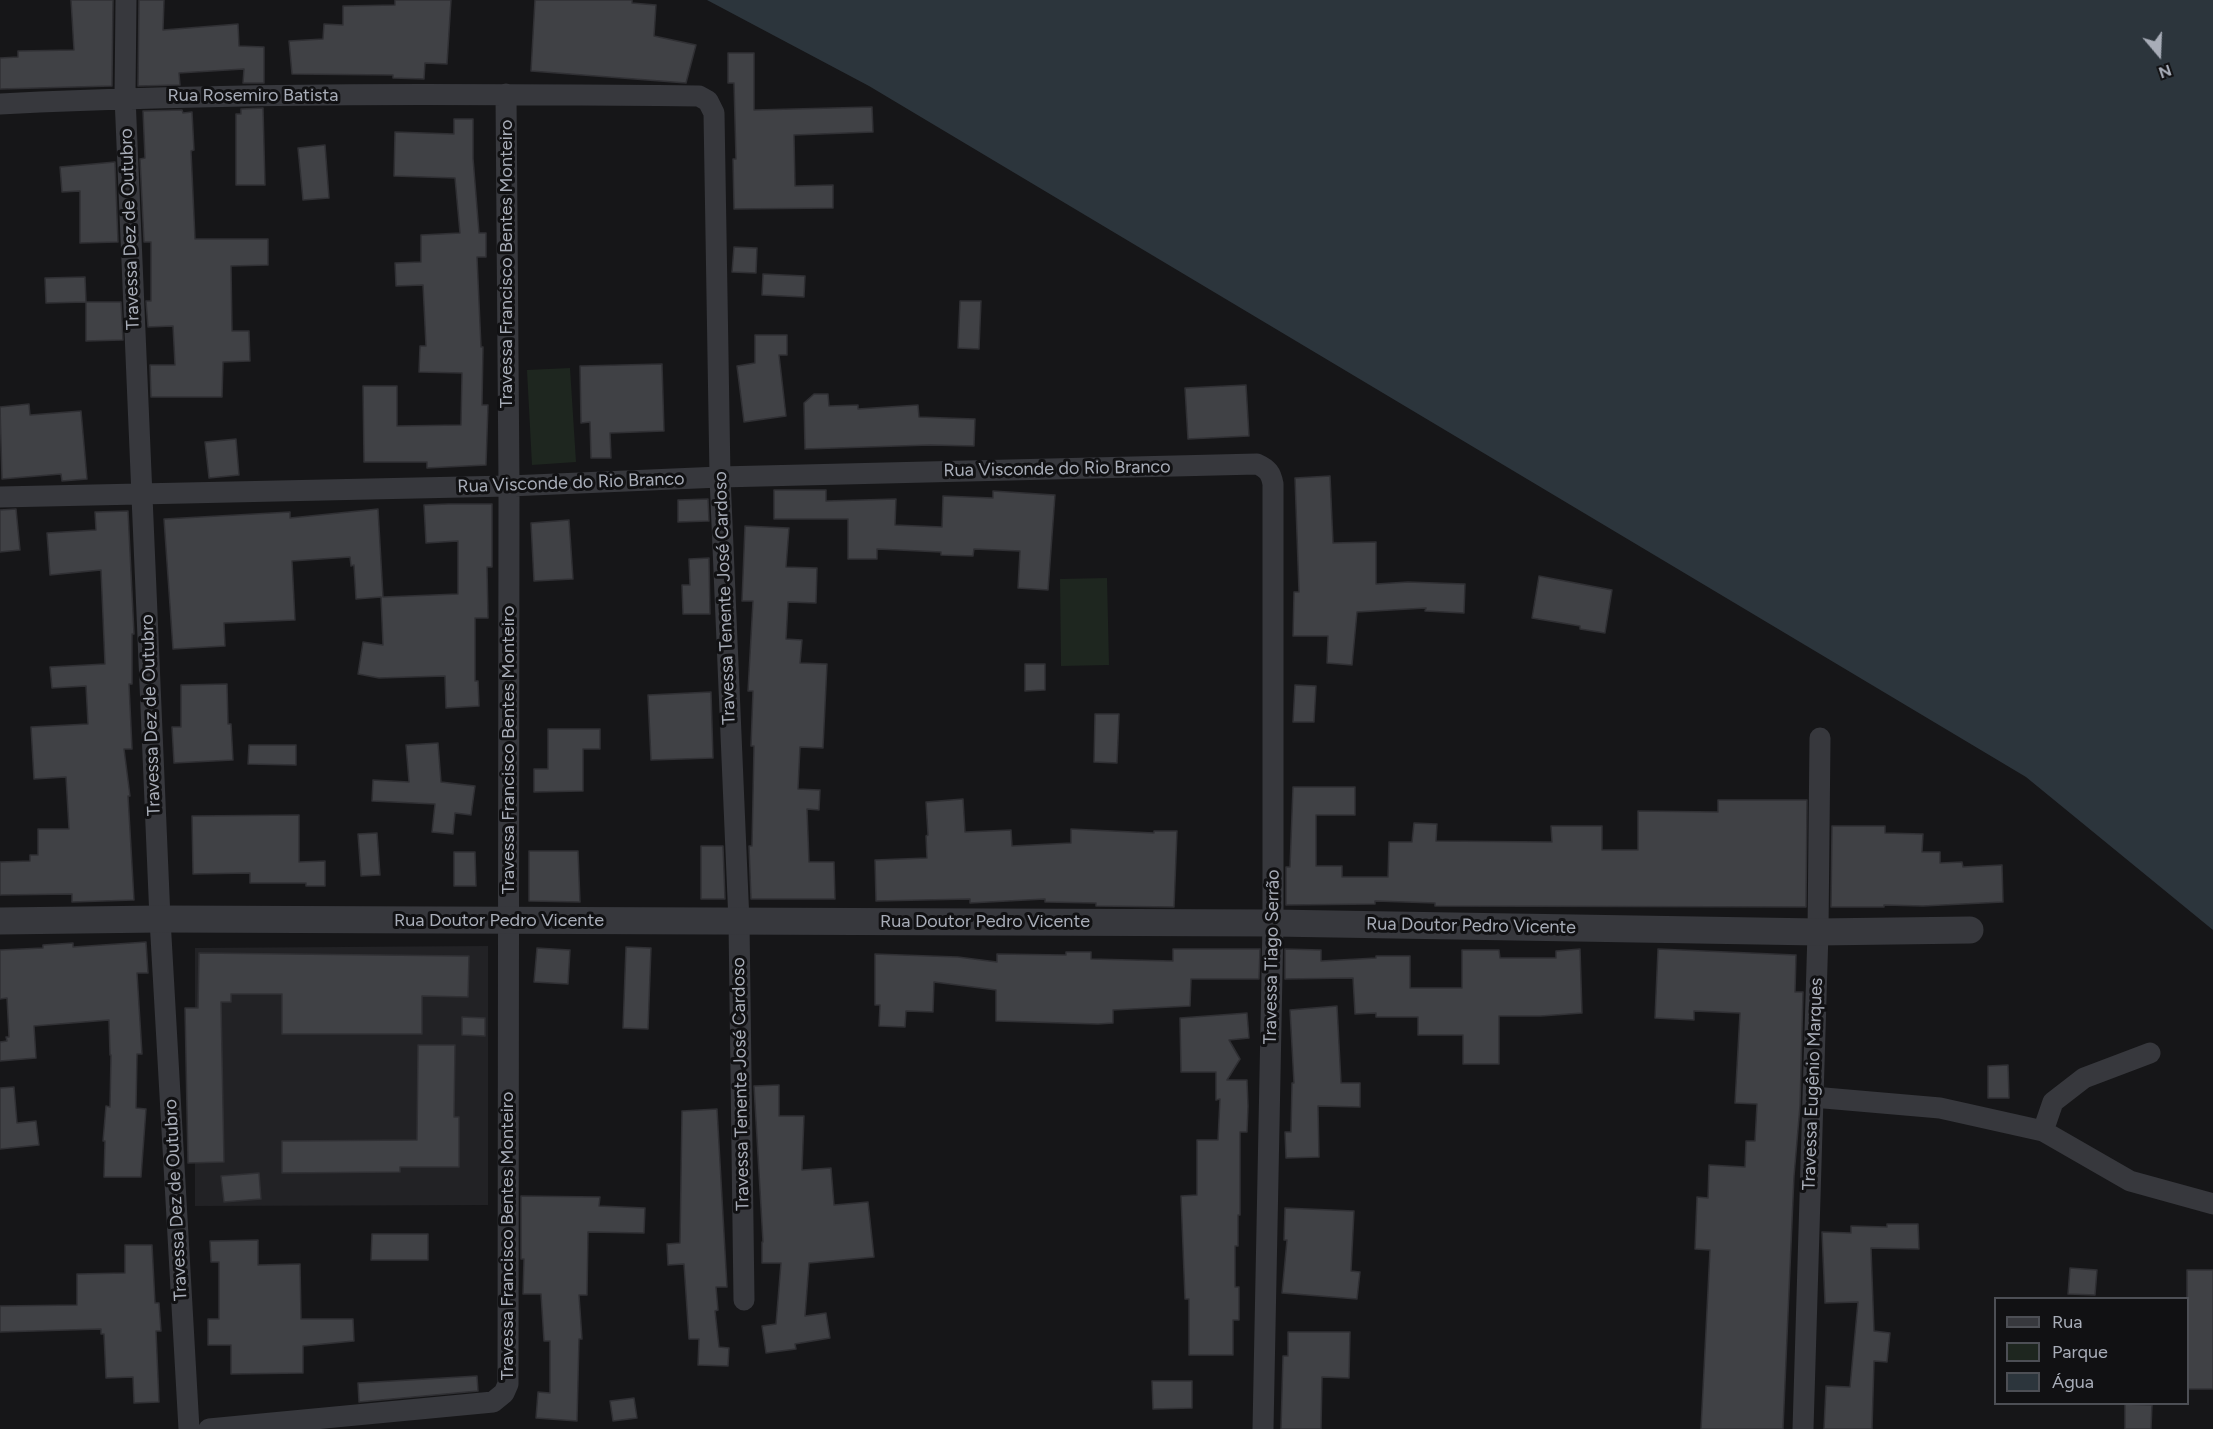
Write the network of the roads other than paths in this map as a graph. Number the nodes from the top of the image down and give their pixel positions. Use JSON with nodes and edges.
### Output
{"nodes":[{"id":1,"x":126,"y":0,"type":"edge"},
{"id":2,"x":506,"y":94,"type":"junction"},
{"id":3,"x":125,"y":97,"type":"junction"},
{"id":4,"x":0,"y":104,"type":"edge"},
{"id":5,"x":720,"y":477,"type":"junction"},
{"id":6,"x":1273,"y":484,"type":"joint"},
{"id":7,"x":509,"y":486,"type":"junction"},
{"id":8,"x":141,"y":493,"type":"junction"},
{"id":9,"x":0,"y":497,"type":"edge"},
{"id":10,"x":1820,"y":738,"type":"dead end"},
{"id":11,"x":160,"y":920,"type":"junction"},
{"id":12,"x":0,"y":921,"type":"edge"},
{"id":13,"x":509,"y":922,"type":"junction"},
{"id":14,"x":739,"y":922,"type":"junction"},
{"id":15,"x":1273,"y":923,"type":"junction"},
{"id":16,"x":1970,"y":930,"type":"dead end"},
{"id":17,"x":1818,"y":932,"type":"junction"},
{"id":18,"x":2150,"y":1053,"type":"dead end"},
{"id":19,"x":1813,"y":1097,"type":"junction"},
{"id":20,"x":2043,"y":1131,"type":"junction"},
{"id":21,"x":2213,"y":1204,"type":"edge"},
{"id":22,"x":744,"y":1300,"type":"dead end"},
{"id":23,"x":189,"y":1429,"type":"edge"},
{"id":24,"x":209,"y":1429,"type":"edge"},
{"id":25,"x":1263,"y":1429,"type":"edge"},
{"id":26,"x":1803,"y":1429,"type":"edge"}],
"edges":[{"from":1,"to":3,"type":"street","name":"Travessa Dez de Outubro"},
{"from":2,"to":3,"type":"street","name":"Rua Rosemiro Batista"},
{"from":2,"to":5,"type":"street","name":"Travessa Tenente José Cardoso"},
{"from":2,"to":7,"type":"street","name":"Travessa Francisco Bentes Monteiro"},
{"from":3,"to":4,"type":"street","name":"Rua Rosemiro Batista"},
{"from":3,"to":8,"type":"street","name":"Travessa Dez de Outubro"},
{"from":5,"to":6,"type":"street","name":"Rua Visconde do Rio Branco"},
{"from":5,"to":7,"type":"street","name":"Rua Visconde do Rio Branco"},
{"from":5,"to":14,"type":"street","name":"Travessa Tenente José Cardoso"},
{"from":6,"to":15,"type":"street","name":"Travessa Tiago Serrão"},
{"from":7,"to":8,"type":"street","name":"Rua Visconde do Rio Branco"},
{"from":7,"to":13,"type":"street","name":"Travessa Francisco Bentes Monteiro"},
{"from":8,"to":9,"type":"street","name":"Rua Visconde do Rio Branco"},
{"from":8,"to":11,"type":"street","name":"Travessa Dez de Outubro"},
{"from":10,"to":17,"type":"street","name":"Travessa Eugênio Marques"},
{"from":11,"to":12,"type":"street","name":"Rua Doutor Pedro Vicente"},
{"from":11,"to":13,"type":"street","name":"Rua Doutor Pedro Vicente"},
{"from":11,"to":23,"type":"street","name":"Travessa Dez de Outubro"},
{"from":13,"to":14,"type":"street","name":"Rua Doutor Pedro Vicente"},
{"from":13,"to":24,"type":"street","name":"Travessa Francisco Bentes Monteiro"},
{"from":14,"to":15,"type":"street","name":"Rua Doutor Pedro Vicente"},
{"from":14,"to":22,"type":"street","name":"Travessa Tenente José Cardoso"},
{"from":15,"to":17,"type":"street","name":"Rua Doutor Pedro Vicente"},
{"from":15,"to":25,"type":"street","name":"Travessa Tiago Serrão"},
{"from":16,"to":17,"type":"street","name":"Rua Doutor Pedro Vicente"},
{"from":17,"to":19,"type":"street","name":"Travessa Eugênio Marques"},
{"from":18,"to":20,"type":"street"},
{"from":19,"to":20,"type":"street"},
{"from":19,"to":26,"type":"street","name":"Travessa Eugênio Marques"},
{"from":20,"to":21,"type":"street"}]}
